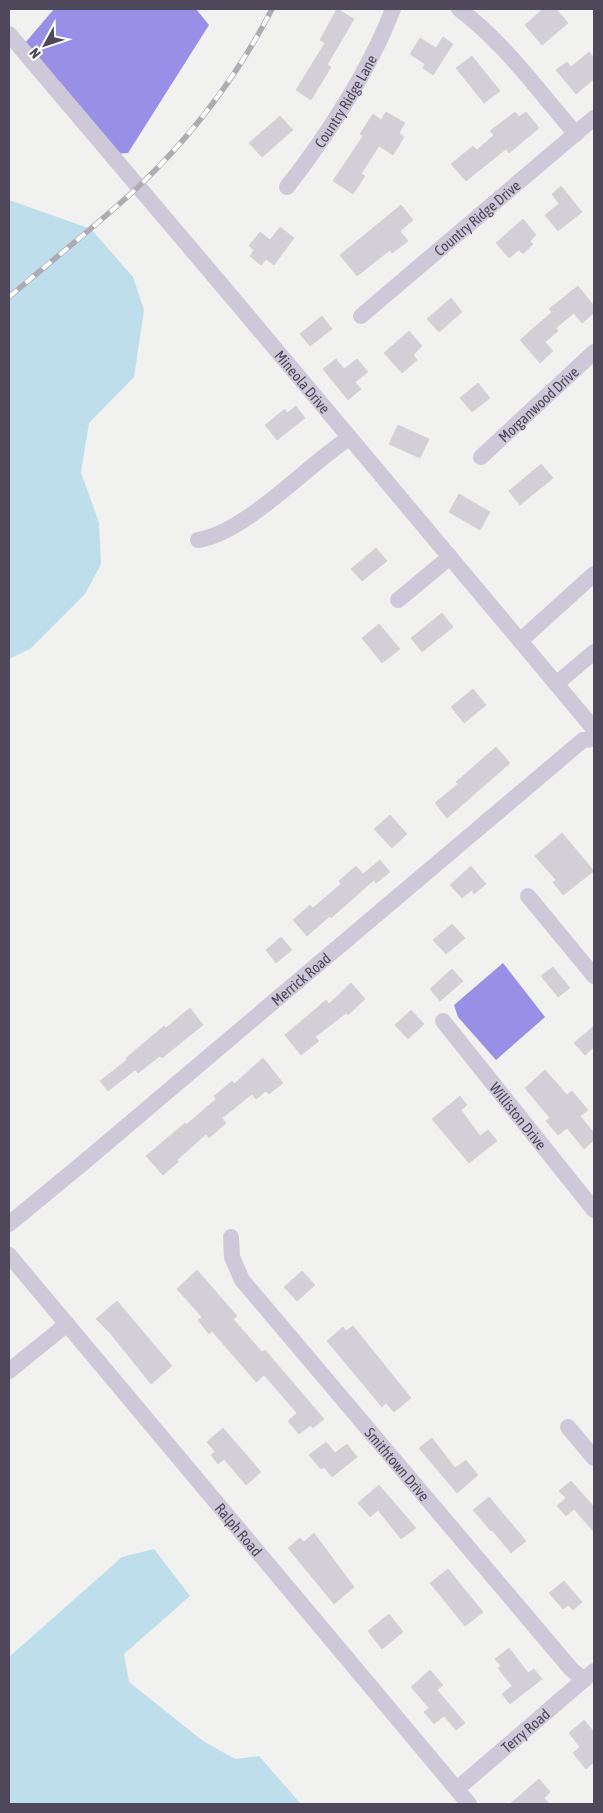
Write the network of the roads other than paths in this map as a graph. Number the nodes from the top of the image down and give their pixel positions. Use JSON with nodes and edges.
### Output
{"nodes":[{"id":1,"x":393,"y":9,"type":"edge"},
{"id":2,"x":460,"y":9,"type":"edge"},
{"id":3,"x":9,"y":34,"type":"edge"},
{"id":4,"x":594,"y":118,"type":"edge"},
{"id":5,"x":576,"y":134,"type":"junction"},
{"id":6,"x":287,"y":187,"type":"dead end"},
{"id":7,"x":361,"y":316,"type":"dead end"},
{"id":8,"x":594,"y":352,"type":"edge"},
{"id":9,"x":350,"y":438,"type":"junction"},
{"id":10,"x":481,"y":457,"type":"dead end"},
{"id":11,"x":198,"y":540,"type":"dead end"},
{"id":12,"x":450,"y":557,"type":"junction"},
{"id":13,"x":594,"y":574,"type":"edge"},
{"id":14,"x":398,"y":600,"type":"dead end"},
{"id":15,"x":520,"y":641,"type":"junction"},
{"id":16,"x":594,"y":652,"type":"edge"},
{"id":17,"x":556,"y":684,"type":"junction"},
{"id":18,"x":594,"y":730,"type":"edge"},
{"id":19,"x":594,"y":739,"type":"edge"},
{"id":20,"x":528,"y":896,"type":"dead end"},
{"id":21,"x":594,"y":976,"type":"edge"},
{"id":22,"x":443,"y":1021,"type":"dead end"},
{"id":23,"x":594,"y":1210,"type":"edge"},
{"id":24,"x":9,"y":1224,"type":"edge"},
{"id":25,"x":231,"y":1238,"type":"dead end"},
{"id":26,"x":9,"y":1254,"type":"edge"},
{"id":27,"x":67,"y":1324,"type":"junction"},
{"id":28,"x":9,"y":1371,"type":"edge"},
{"id":29,"x":568,"y":1427,"type":"dead end"},
{"id":30,"x":594,"y":1458,"type":"edge"},
{"id":31,"x":589,"y":1676,"type":"edge"},
{"id":32,"x":457,"y":1789,"type":"junction"},
{"id":33,"x":469,"y":1804,"type":"edge"}],
"edges":[{"from":1,"to":6,"type":"street","name":"Country Ridge Lane"},
{"from":2,"to":5,"type":"street"},
{"from":3,"to":9,"type":"street","name":"Mineola Drive"},
{"from":4,"to":5,"type":"street","name":"Country Ridge Drive"},
{"from":5,"to":7,"type":"street","name":"Country Ridge Drive"},
{"from":8,"to":10,"type":"street","name":"Morganwood Drive"},
{"from":9,"to":11,"type":"street"},
{"from":9,"to":12,"type":"street","name":"Mineola Drive"},
{"from":12,"to":14,"type":"street"},
{"from":12,"to":15,"type":"street","name":"Mineola Drive"},
{"from":13,"to":15,"type":"street"},
{"from":15,"to":17,"type":"street","name":"Mineola Drive"},
{"from":16,"to":17,"type":"street"},
{"from":17,"to":18,"type":"street","name":"Mineola Drive"},
{"from":19,"to":24,"type":"street","name":"Merrick Road"},
{"from":20,"to":21,"type":"street"},
{"from":22,"to":23,"type":"street","name":"Williston Drive"},
{"from":25,"to":31,"type":"street","name":"Smithtown Drive"},
{"from":26,"to":27,"type":"street","name":"Ralph Road"},
{"from":27,"to":28,"type":"street"},
{"from":27,"to":32,"type":"street","name":"Ralph Road"},
{"from":29,"to":30,"type":"street"},
{"from":31,"to":32,"type":"street","name":"Terry Road"},
{"from":32,"to":33,"type":"street","name":"Ralph Road"}]}
